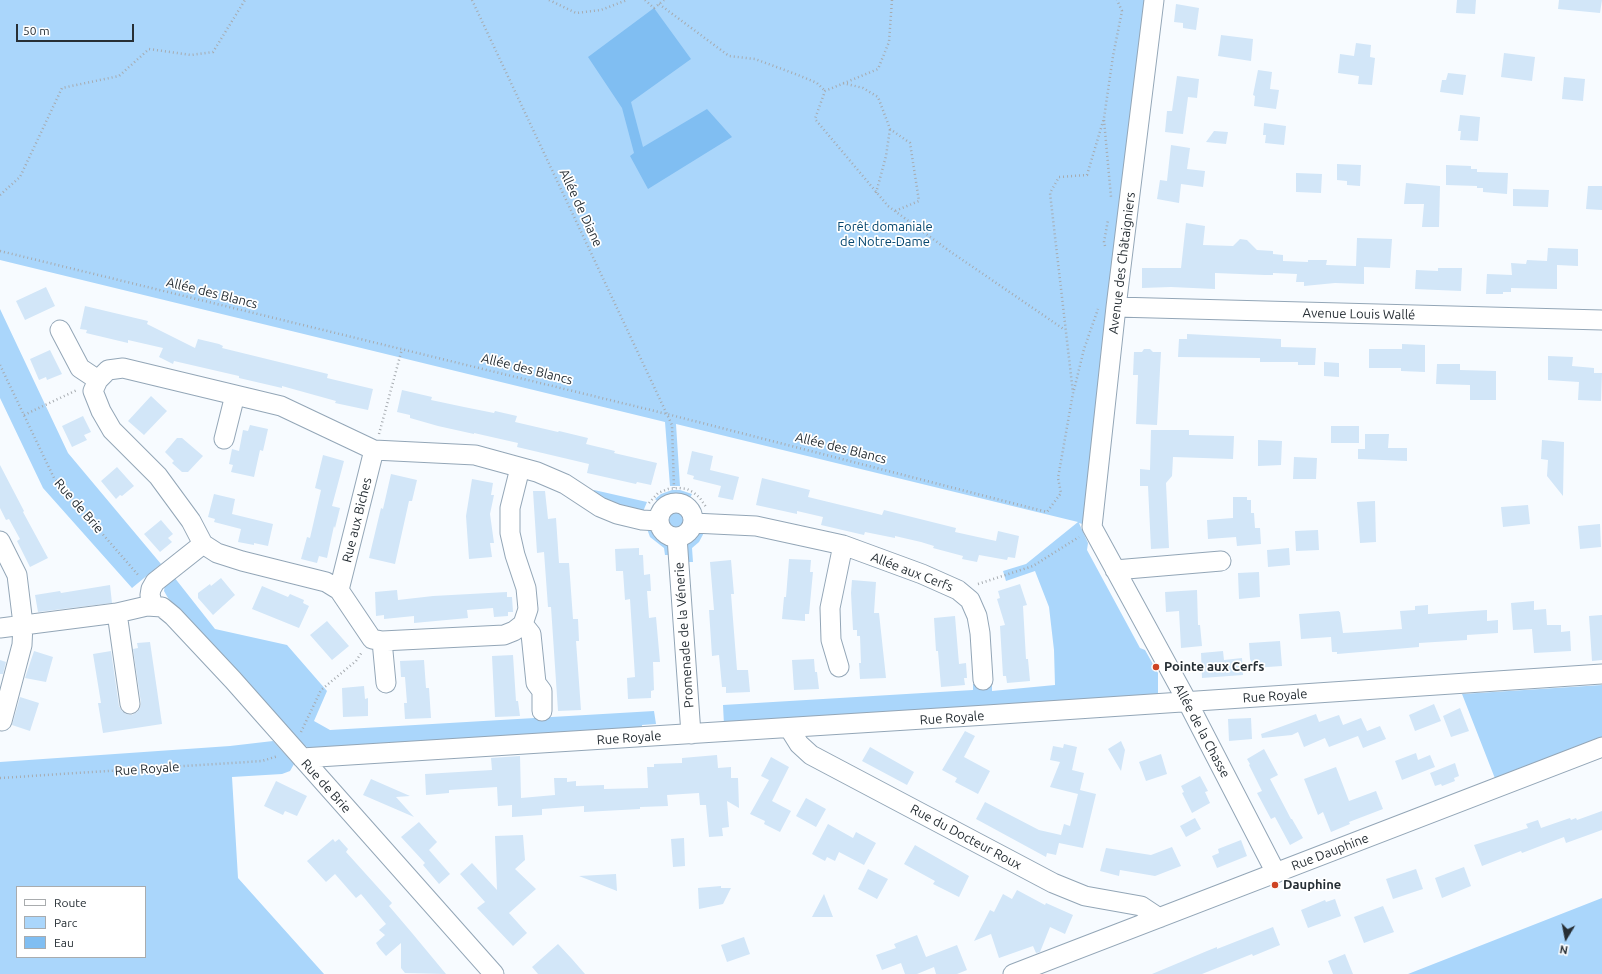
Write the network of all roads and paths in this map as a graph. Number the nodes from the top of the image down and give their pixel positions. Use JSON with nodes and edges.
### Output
{"nodes":[{"id":1,"x":245,"y":0,"type":"edge"},
{"id":2,"x":472,"y":0,"type":"edge"},
{"id":3,"x":549,"y":0,"type":"edge"},
{"id":4,"x":628,"y":0,"type":"edge"},
{"id":5,"x":645,"y":0,"type":"edge"},
{"id":6,"x":664,"y":0,"type":"edge"},
{"id":7,"x":892,"y":0,"type":"edge"},
{"id":8,"x":1117,"y":0,"type":"edge"},
{"id":9,"x":1154,"y":0,"type":"edge"},
{"id":10,"x":659,"y":4,"type":"junction"},
{"id":11,"x":843,"y":83,"type":"junction"},
{"id":12,"x":826,"y":91,"type":"junction"},
{"id":13,"x":1104,"y":118,"type":"junction"},
{"id":14,"x":890,"y":129,"type":"junction"},
{"id":15,"x":876,"y":193,"type":"junction"},
{"id":16,"x":0,"y":195,"type":"edge"},
{"id":17,"x":1111,"y":199,"type":"dead end"},
{"id":18,"x":894,"y":211,"type":"junction"},
{"id":19,"x":1109,"y":213,"type":"dead end"},
{"id":20,"x":1106,"y":249,"type":"dead end"},
{"id":21,"x":0,"y":251,"type":"edge"},
{"id":22,"x":1107,"y":306,"type":"junction"},
{"id":23,"x":1602,"y":320,"type":"edge"},
{"id":24,"x":60,"y":330,"type":"dead end"},
{"id":25,"x":1065,"y":330,"type":"junction"},
{"id":26,"x":402,"y":349,"type":"junction"},
{"id":27,"x":0,"y":365,"type":"edge"},
{"id":28,"x":96,"y":386,"type":"junction"},
{"id":29,"x":1073,"y":393,"type":"junction"},
{"id":30,"x":235,"y":395,"type":"junction"},
{"id":31,"x":667,"y":414,"type":"junction"},
{"id":32,"x":24,"y":415,"type":"junction"},
{"id":33,"x":224,"y":439,"type":"dead end"},
{"id":34,"x":374,"y":450,"type":"junction"},
{"id":35,"x":520,"y":468,"type":"junction"},
{"id":36,"x":674,"y":488,"type":"junction"},
{"id":37,"x":651,"y":520,"type":"junction"},
{"id":38,"x":702,"y":523,"type":"junction"},
{"id":39,"x":1092,"y":527,"type":"junction"},
{"id":40,"x":677,"y":537,"type":"junction"},
{"id":41,"x":0,"y":540,"type":"edge"},
{"id":42,"x":202,"y":544,"type":"junction"},
{"id":43,"x":843,"y":546,"type":"junction"},
{"id":44,"x":1221,"y":561,"type":"dead end"},
{"id":45,"x":1115,"y":570,"type":"junction"},
{"id":46,"x":339,"y":590,"type":"junction"},
{"id":47,"x":958,"y":590,"type":"junction"},
{"id":48,"x":152,"y":598,"type":"junction"},
{"id":49,"x":117,"y":613,"type":"junction"},
{"id":50,"x":23,"y":624,"type":"junction"},
{"id":51,"x":523,"y":624,"type":"junction"},
{"id":52,"x":0,"y":628,"type":"edge"},
{"id":53,"x":377,"y":640,"type":"junction"},
{"id":54,"x":839,"y":667,"type":"dead end"},
{"id":55,"x":1602,"y":674,"type":"edge"},
{"id":56,"x":984,"y":680,"type":"dead end"},
{"id":57,"x":386,"y":683,"type":"dead end"},
{"id":58,"x":1187,"y":701,"type":"junction"},
{"id":59,"x":130,"y":704,"type":"dead end"},
{"id":60,"x":542,"y":711,"type":"dead end"},
{"id":61,"x":2,"y":721,"type":"dead end"},
{"id":62,"x":789,"y":728,"type":"junction"},
{"id":63,"x":691,"y":734,"type":"junction"},
{"id":64,"x":1602,"y":748,"type":"edge"},
{"id":65,"x":296,"y":752,"type":"junction"},
{"id":66,"x":0,"y":778,"type":"edge"},
{"id":67,"x":1276,"y":873,"type":"junction"},
{"id":68,"x":1159,"y":918,"type":"junction"},
{"id":69,"x":494,"y":974,"type":"edge"},
{"id":70,"x":1013,"y":974,"type":"edge"}],
"edges":[{"from":1,"to":16,"type":"path"},
{"from":2,"to":31,"type":"path","name":"Allée de Diane"},
{"from":3,"to":4,"type":"path"},
{"from":5,"to":10,"type":"path"},
{"from":6,"to":10,"type":"path"},
{"from":7,"to":11,"type":"path"},
{"from":8,"to":13,"type":"path"},
{"from":9,"to":22,"type":"street","name":"Avenue des Châtaigniers"},
{"from":10,"to":12,"type":"path"},
{"from":11,"to":12,"type":"path"},
{"from":11,"to":14,"type":"path"},
{"from":12,"to":15,"type":"path"},
{"from":13,"to":17,"type":"path"},
{"from":13,"to":25,"type":"path"},
{"from":14,"to":15,"type":"path"},
{"from":14,"to":18,"type":"path"},
{"from":15,"to":18,"type":"path"},
{"from":18,"to":25,"type":"path"},
{"from":19,"to":20,"type":"path"},
{"from":21,"to":26,"type":"path","name":"Allée des Blancs"},
{"from":22,"to":23,"type":"street","name":"Avenue Louis Wallé"},
{"from":22,"to":29,"type":"path"},
{"from":22,"to":39,"type":"street","name":"Avenue des Châtaigniers"},
{"from":24,"to":28,"type":"street"},
{"from":25,"to":29,"type":"path"},
{"from":26,"to":31,"type":"path","name":"Allée des Blancs"},
{"from":26,"to":34,"type":"path"},
{"from":27,"to":32,"type":"path","name":"Rue de Brie"},
{"from":28,"to":30,"type":"street"},
{"from":28,"to":32,"type":"path"},
{"from":28,"to":42,"type":"street"},
{"from":29,"to":31,"type":"path","name":"Allée des Blancs"},
{"from":30,"to":33,"type":"street"},
{"from":30,"to":34,"type":"street"},
{"from":31,"to":36,"type":"path","name":"Allée de Diane"},
{"from":32,"to":48,"type":"path","name":"Rue de Brie"},
{"from":34,"to":35,"type":"street"},
{"from":34,"to":46,"type":"street","name":"Rue aux Biches"},
{"from":35,"to":37,"type":"street"},
{"from":35,"to":51,"type":"street"},
{"from":36,"to":37,"type":"path"},
{"from":36,"to":38,"type":"path"},
{"from":37,"to":38,"type":"street"},
{"from":37,"to":40,"type":"street"},
{"from":38,"to":40,"type":"street"},
{"from":38,"to":43,"type":"street","name":"Allée aux Cerfs"},
{"from":39,"to":45,"type":"street","name":"Allée de la Chasse"},
{"from":39,"to":47,"type":"path"},
{"from":40,"to":63,"type":"street","name":"Promenade de la Vénerie"},
{"from":41,"to":50,"type":"street"},
{"from":42,"to":46,"type":"street"},
{"from":42,"to":48,"type":"street"},
{"from":43,"to":47,"type":"street","name":"Allée aux Cerfs"},
{"from":43,"to":54,"type":"street"},
{"from":44,"to":45,"type":"street"},
{"from":45,"to":58,"type":"street","name":"Allée de la Chasse"},
{"from":46,"to":53,"type":"street"},
{"from":47,"to":56,"type":"street","name":"Allée aux Cerfs"},
{"from":48,"to":49,"type":"street"},
{"from":48,"to":65,"type":"street","name":"Rue de Brie"},
{"from":49,"to":50,"type":"street"},
{"from":49,"to":59,"type":"street"},
{"from":50,"to":52,"type":"street"},
{"from":50,"to":61,"type":"street"},
{"from":51,"to":53,"type":"street"},
{"from":51,"to":60,"type":"street"},
{"from":53,"to":57,"type":"street"},
{"from":53,"to":65,"type":"path"},
{"from":55,"to":58,"type":"street","name":"Rue Royale"},
{"from":58,"to":62,"type":"street","name":"Rue Royale"},
{"from":58,"to":67,"type":"street","name":"Allée de la Chasse"},
{"from":62,"to":63,"type":"street","name":"Rue Royale"},
{"from":62,"to":68,"type":"street","name":"Rue du Docteur Roux"},
{"from":63,"to":65,"type":"street","name":"Rue Royale"},
{"from":64,"to":67,"type":"street","name":"Rue Dauphine"},
{"from":65,"to":66,"type":"path","name":"Rue Royale"},
{"from":65,"to":69,"type":"street","name":"Rue de Brie"},
{"from":67,"to":68,"type":"street","name":"Rue Dauphine"},
{"from":68,"to":70,"type":"street","name":"Rue Dauphine"}]}
